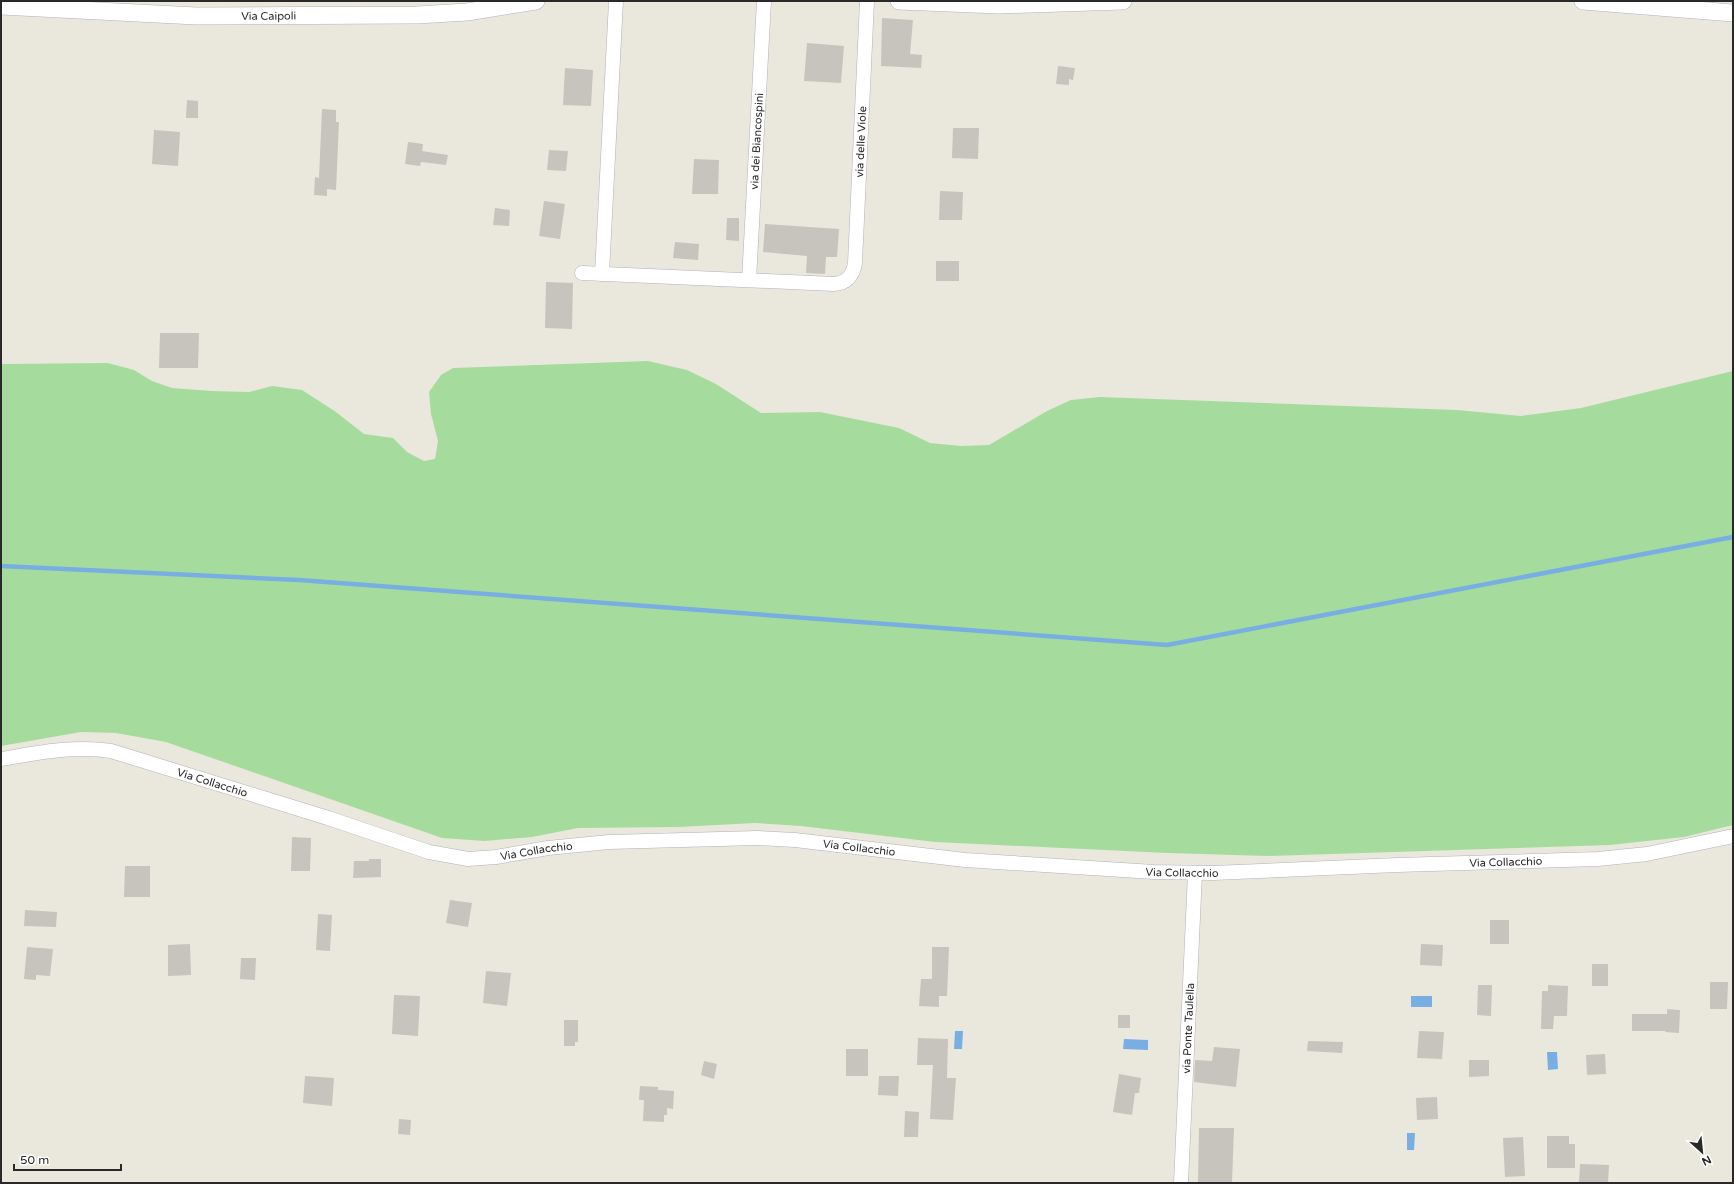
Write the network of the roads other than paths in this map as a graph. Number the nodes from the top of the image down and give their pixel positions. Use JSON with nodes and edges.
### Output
{"nodes":[{"id":1,"x":536,"y":1,"type":"edge"},
{"id":2,"x":616,"y":1,"type":"edge"},
{"id":3,"x":764,"y":1,"type":"edge"},
{"id":4,"x":867,"y":1,"type":"edge"},
{"id":5,"x":899,"y":1,"type":"edge"},
{"id":6,"x":1123,"y":1,"type":"edge"},
{"id":7,"x":1583,"y":1,"type":"edge"},
{"id":8,"x":1,"y":6,"type":"edge"},
{"id":9,"x":1733,"y":13,"type":"edge"},
{"id":10,"x":582,"y":273,"type":"dead end"},
{"id":11,"x":602,"y":274,"type":"junction"},
{"id":12,"x":750,"y":280,"type":"junction"},
{"id":13,"x":1,"y":759,"type":"edge"},
{"id":14,"x":1733,"y":836,"type":"edge"},
{"id":15,"x":1195,"y":873,"type":"junction"},
{"id":16,"x":1181,"y":1183,"type":"edge"}],
"edges":[{"from":1,"to":8,"type":"street","name":"Via Caipoli"},
{"from":2,"to":11,"type":"street"},
{"from":3,"to":12,"type":"street","name":"via dei Biancospini"},
{"from":4,"to":12,"type":"street","name":"via delle Viole"},
{"from":5,"to":6,"type":"street"},
{"from":7,"to":9,"type":"street"},
{"from":10,"to":11,"type":"street"},
{"from":11,"to":12,"type":"street"},
{"from":13,"to":15,"type":"street","name":"Via Collacchio"},
{"from":14,"to":15,"type":"street","name":"Via Collacchio"},
{"from":15,"to":16,"type":"street","name":"via Ponte Taulella"}]}
